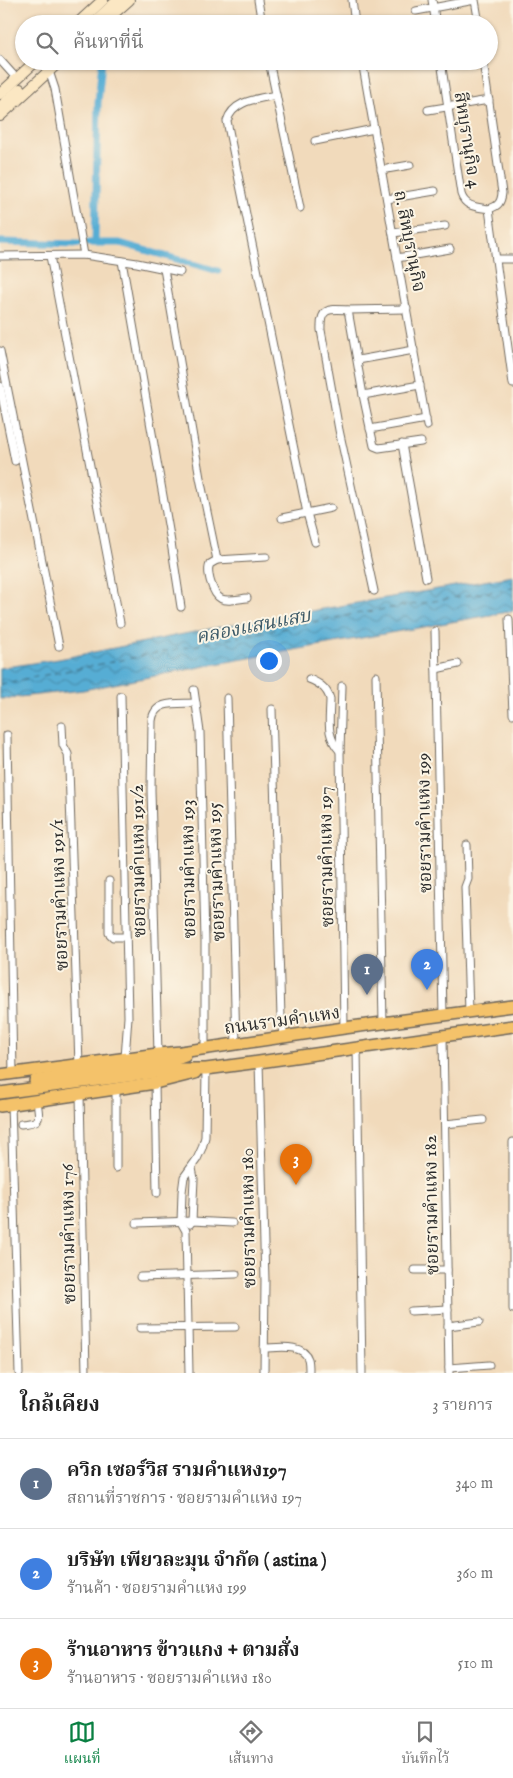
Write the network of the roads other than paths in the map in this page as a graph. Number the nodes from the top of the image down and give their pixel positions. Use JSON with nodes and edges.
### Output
{"nodes":[{"id":1,"x":103,"y":0,"type":"edge"},
{"id":2,"x":118,"y":0,"type":"edge"},
{"id":3,"x":129,"y":0,"type":"edge"},
{"id":4,"x":258,"y":0,"type":"edge"},
{"id":5,"x":352,"y":0,"type":"edge"},
{"id":6,"x":476,"y":0,"type":"edge"},
{"id":7,"x":433,"y":3,"type":"edge"},
{"id":8,"x":416,"y":10,"type":"dead end"},
{"id":9,"x":92,"y":15,"type":"edge"},
{"id":10,"x":96,"y":15,"type":"edge"},
{"id":11,"x":112,"y":15,"type":"edge"},
{"id":12,"x":260,"y":15,"type":"edge"},
{"id":13,"x":354,"y":15,"type":"edge"},
{"id":14,"x":478,"y":15,"type":"edge"},
{"id":15,"x":0,"y":60,"type":"edge"},
{"id":16,"x":26,"y":70,"type":"edge"},
{"id":17,"x":45,"y":70,"type":"edge"},
{"id":18,"x":46,"y":70,"type":"edge"},
{"id":19,"x":51,"y":70,"type":"edge"},
{"id":20,"x":271,"y":70,"type":"edge"},
{"id":21,"x":364,"y":70,"type":"edge"},
{"id":22,"x":442,"y":70,"type":"edge"},
{"id":23,"x":485,"y":70,"type":"edge"},
{"id":24,"x":17,"y":79,"type":"junction"},
{"id":25,"x":0,"y":94,"type":"edge"},
{"id":26,"x":276,"y":95,"type":"junction"},
{"id":27,"x":488,"y":100,"type":"junction"},
{"id":28,"x":447,"y":106,"type":"junction"},
{"id":29,"x":0,"y":107,"type":"edge"},
{"id":30,"x":428,"y":110,"type":"dead end"},
{"id":31,"x":0,"y":116,"type":"edge"},
{"id":32,"x":374,"y":129,"type":"junction"},
{"id":33,"x":315,"y":141,"type":"dead end"},
{"id":34,"x":410,"y":165,"type":"dead end"},
{"id":35,"x":382,"y":170,"type":"junction"},
{"id":36,"x":435,"y":191,"type":"dead end"},
{"id":37,"x":387,"y":199,"type":"junction"},
{"id":38,"x":300,"y":208,"type":"dead end"},
{"id":39,"x":488,"y":210,"type":"junction"},
{"id":40,"x":445,"y":226,"type":"dead end"},
{"id":41,"x":393,"y":233,"type":"junction"},
{"id":42,"x":450,"y":249,"type":"dead end"},
{"id":43,"x":84,"y":255,"type":"junction"},
{"id":44,"x":0,"y":256,"type":"edge"},
{"id":45,"x":50,"y":256,"type":"junction"},
{"id":46,"x":397,"y":258,"type":"junction"},
{"id":47,"x":496,"y":259,"type":"junction"},
{"id":48,"x":513,"y":259,"type":"edge"},
{"id":49,"x":122,"y":261,"type":"junction"},
{"id":50,"x":164,"y":268,"type":"junction"},
{"id":51,"x":180,"y":272,"type":"dead end"},
{"id":52,"x":407,"y":309,"type":"junction"},
{"id":53,"x":348,"y":310,"type":"junction"},
{"id":54,"x":414,"y":350,"type":"junction"},
{"id":55,"x":0,"y":351,"type":"edge"},
{"id":56,"x":358,"y":360,"type":"junction"},
{"id":57,"x":511,"y":360,"type":"edge"},
{"id":58,"x":513,"y":384,"type":"edge"},
{"id":59,"x":420,"y":385,"type":"junction"},
{"id":60,"x":0,"y":386,"type":"edge"},
{"id":61,"x":364,"y":395,"type":"junction"},
{"id":62,"x":370,"y":429,"type":"junction"},
{"id":63,"x":421,"y":442,"type":"dead end"},
{"id":64,"x":402,"y":444,"type":"junction"},
{"id":65,"x":15,"y":462,"type":"dead end"},
{"id":66,"x":330,"y":508,"type":"dead end"},
{"id":67,"x":307,"y":513,"type":"junction"},
{"id":68,"x":282,"y":518,"type":"dead end"},
{"id":69,"x":315,"y":542,"type":"dead end"},
{"id":70,"x":266,"y":557,"type":"dead end"},
{"id":71,"x":217,"y":560,"type":"junction"},
{"id":72,"x":426,"y":578,"type":"dead end"},
{"id":73,"x":374,"y":591,"type":"dead end"},
{"id":74,"x":247,"y":598,"type":"dead end"},
{"id":75,"x":181,"y":607,"type":"dead end"},
{"id":76,"x":509,"y":620,"type":"dead end"},
{"id":77,"x":120,"y":623,"type":"dead end"},
{"id":78,"x":435,"y":630,"type":"dead end"},
{"id":79,"x":59,"y":646,"type":"dead end"},
{"id":80,"x":458,"y":664,"type":"dead end"},
{"id":81,"x":436,"y":669,"type":"junction"},
{"id":82,"x":376,"y":676,"type":"dead end"},
{"id":83,"x":309,"y":679,"type":"dead end"},
{"id":84,"x":342,"y":686,"type":"dead end"},
{"id":85,"x":194,"y":690,"type":"dead end"},
{"id":86,"x":121,"y":696,"type":"dead end"},
{"id":87,"x":227,"y":698,"type":"dead end"},
{"id":88,"x":196,"y":703,"type":"junction"},
{"id":89,"x":272,"y":709,"type":"dead end"},
{"id":90,"x":513,"y":714,"type":"edge"},
{"id":91,"x":62,"y":726,"type":"dead end"},
{"id":92,"x":7,"y":735,"type":"dead end"},
{"id":93,"x":340,"y":751,"type":"junction"},
{"id":94,"x":467,"y":845,"type":"dead end"},
{"id":95,"x":109,"y":881,"type":"dead end"},
{"id":96,"x":126,"y":937,"type":"junction"},
{"id":97,"x":513,"y":1006,"type":"edge"},
{"id":98,"x":469,"y":1012,"type":"junction"},
{"id":99,"x":443,"y":1015,"type":"junction"},
{"id":100,"x":383,"y":1024,"type":"junction"},
{"id":101,"x":513,"y":1026,"type":"edge"},
{"id":102,"x":344,"y":1028,"type":"junction"},
{"id":103,"x":443,"y":1036,"type":"junction"},
{"id":104,"x":284,"y":1038,"type":"junction"},
{"id":105,"x":236,"y":1045,"type":"junction"},
{"id":106,"x":357,"y":1048,"type":"junction"},
{"id":107,"x":205,"y":1049,"type":"junction"},
{"id":108,"x":158,"y":1054,"type":"junction"},
{"id":109,"x":125,"y":1058,"type":"junction"},
{"id":110,"x":260,"y":1062,"type":"junction"},
{"id":111,"x":79,"y":1065,"type":"junction"},
{"id":112,"x":206,"y":1069,"type":"junction"},
{"id":113,"x":13,"y":1074,"type":"junction"},
{"id":114,"x":0,"y":1075,"type":"edge"},
{"id":115,"x":155,"y":1083,"type":"junction"},
{"id":116,"x":0,"y":1086,"type":"edge"},
{"id":117,"x":116,"y":1088,"type":"junction"},
{"id":118,"x":0,"y":1093,"type":"edge"},
{"id":119,"x":80,"y":1095,"type":"junction"},
{"id":120,"x":37,"y":1100,"type":"junction"},
{"id":121,"x":5,"y":1105,"type":"edge"},
{"id":122,"x":483,"y":1120,"type":"dead end"},
{"id":123,"x":21,"y":1124,"type":"dead end"},
{"id":124,"x":445,"y":1124,"type":"junction"},
{"id":125,"x":513,"y":1142,"type":"edge"},
{"id":126,"x":116,"y":1168,"type":"dead end"},
{"id":127,"x":192,"y":1168,"type":"junction"},
{"id":128,"x":157,"y":1193,"type":"dead end"},
{"id":129,"x":192,"y":1221,"type":"junction"},
{"id":130,"x":137,"y":1222,"type":"dead end"},
{"id":131,"x":181,"y":1222,"type":"junction"},
{"id":132,"x":232,"y":1223,"type":"dead end"},
{"id":133,"x":186,"y":1231,"type":"junction"},
{"id":134,"x":414,"y":1270,"type":"dead end"},
{"id":135,"x":447,"y":1270,"type":"junction"},
{"id":136,"x":236,"y":1274,"type":"dead end"},
{"id":137,"x":188,"y":1276,"type":"junction"},
{"id":138,"x":140,"y":1277,"type":"dead end"},
{"id":139,"x":448,"y":1309,"type":"junction"},
{"id":140,"x":513,"y":1310,"type":"edge"},
{"id":141,"x":411,"y":1312,"type":"dead end"},
{"id":142,"x":479,"y":1322,"type":"dead end"},
{"id":143,"x":448,"y":1326,"type":"junction"},
{"id":144,"x":189,"y":1327,"type":"junction"},
{"id":145,"x":235,"y":1327,"type":"dead end"},
{"id":146,"x":140,"y":1328,"type":"dead end"},
{"id":147,"x":264,"y":1348,"type":"junction"},
{"id":148,"x":489,"y":1365,"type":"dead end"},
{"id":149,"x":448,"y":1370,"type":"edge"},
{"id":150,"x":309,"y":1371,"type":"dead end"},
{"id":151,"x":19,"y":1373,"type":"edge"},
{"id":152,"x":86,"y":1373,"type":"edge"},
{"id":153,"x":189,"y":1373,"type":"edge"},
{"id":154,"x":264,"y":1373,"type":"edge"},
{"id":155,"x":362,"y":1373,"type":"edge"}],
"edges":[{"from":1,"to":9,"type":"main road"},
{"from":2,"to":10,"type":"main road"},
{"from":3,"to":11,"type":"main road"},
{"from":4,"to":12,"type":"street"},
{"from":5,"to":13,"type":"street"},
{"from":6,"to":7,"type":"street"},
{"from":6,"to":14,"type":"street"},
{"from":7,"to":8,"type":"street"},
{"from":15,"to":24,"type":"street"},
{"from":16,"to":24,"type":"main road"},
{"from":17,"to":29,"type":"main road"},
{"from":18,"to":31,"type":"main road"},
{"from":19,"to":43,"type":"street"},
{"from":20,"to":26,"type":"street"},
{"from":21,"to":32,"type":"street","name":"ถ. สีหบุรานุกิจ"},
{"from":22,"to":28,"type":"street","name":"สีหบุรานุกิจ 4"},
{"from":23,"to":27,"type":"street"},
{"from":24,"to":25,"type":"main road"},
{"from":26,"to":38,"type":"street"},
{"from":26,"to":67,"type":"street"},
{"from":27,"to":28,"type":"street"},
{"from":27,"to":39,"type":"street"},
{"from":28,"to":30,"type":"street"},
{"from":28,"to":39,"type":"street","name":"สีหบุรานุกิจ 4"},
{"from":32,"to":33,"type":"street"},
{"from":32,"to":35,"type":"street","name":"ถ. สีหบุรานุกิจ"},
{"from":34,"to":35,"type":"street"},
{"from":35,"to":37,"type":"street","name":"ถ. สีหบุรานุกิจ"},
{"from":36,"to":37,"type":"street"},
{"from":37,"to":41,"type":"street","name":"ถ. สีหบุรานุกิจ"},
{"from":39,"to":47,"type":"street","name":"สีหบุรานุกิจ 4"},
{"from":40,"to":41,"type":"street"},
{"from":41,"to":46,"type":"street","name":"ถ. สีหบุรานุกิจ"},
{"from":42,"to":46,"type":"street"},
{"from":43,"to":45,"type":"street"},
{"from":43,"to":49,"type":"street"},
{"from":44,"to":45,"type":"street"},
{"from":45,"to":77,"type":"street"},
{"from":46,"to":52,"type":"street","name":"ถ. สีหบุรานุกิจ"},
{"from":47,"to":48,"type":"street"},
{"from":47,"to":57,"type":"street","name":"สีหบุรานุกิจ 4"},
{"from":49,"to":50,"type":"street"},
{"from":49,"to":75,"type":"street"},
{"from":50,"to":51,"type":"street"},
{"from":50,"to":71,"type":"street"},
{"from":52,"to":53,"type":"street"},
{"from":52,"to":54,"type":"street","name":"ถ. สีหบุรานุกิจ"},
{"from":53,"to":56,"type":"street"},
{"from":53,"to":73,"type":"street"},
{"from":54,"to":56,"type":"street"},
{"from":54,"to":59,"type":"street","name":"ถ. สีหบุรานุกิจ"},
{"from":55,"to":79,"type":"street"},
{"from":56,"to":61,"type":"street"},
{"from":57,"to":58,"type":"street","name":"สีหบุรานุกิจ 4"},
{"from":59,"to":61,"type":"street"},
{"from":59,"to":62,"type":"street","name":"ถ. สีหบุรานุกิจ"},
{"from":60,"to":65,"type":"street"},
{"from":61,"to":62,"type":"street"},
{"from":62,"to":64,"type":"street"},
{"from":63,"to":64,"type":"street"},
{"from":64,"to":72,"type":"street"},
{"from":66,"to":67,"type":"street"},
{"from":67,"to":68,"type":"street"},
{"from":67,"to":69,"type":"street"},
{"from":70,"to":71,"type":"street"},
{"from":71,"to":74,"type":"street"},
{"from":76,"to":90,"type":"street"},
{"from":78,"to":81,"type":"street","name":"ซอยรามคำแหง 199"},
{"from":80,"to":81,"type":"street"},
{"from":81,"to":99,"type":"street","name":"ซอยรามคำแหง 199"},
{"from":82,"to":100,"type":"street"},
{"from":83,"to":93,"type":"street"},
{"from":84,"to":93,"type":"street","name":"ซอยรามคำแหง 197"},
{"from":85,"to":88,"type":"street","name":"ซอยรามคำแหง 193"},
{"from":86,"to":96,"type":"street"},
{"from":87,"to":105,"type":"street","name":"ซอยรามคำแหง 195"},
{"from":88,"to":107,"type":"street","name":"ซอยรามคำแหง 193"},
{"from":88,"to":108,"type":"street","name":"ซอยรามคำแหง 191/2"},
{"from":89,"to":104,"type":"street"},
{"from":91,"to":111,"type":"street","name":"ซอยรามคำแหง 191/1"},
{"from":92,"to":113,"type":"street"},
{"from":93,"to":102,"type":"street","name":"ซอยรามคำแหง 197"},
{"from":94,"to":98,"type":"street"},
{"from":95,"to":96,"type":"street"},
{"from":96,"to":109,"type":"street"},
{"from":97,"to":98,"type":"main road","name":"ถนนรามคำแหง"},
{"from":98,"to":99,"type":"main road","name":"ถนนรามคำแหง"},
{"from":99,"to":100,"type":"main road","name":"ถนนรามคำแหง"},
{"from":100,"to":102,"type":"main road","name":"ถนนรามคำแหง"},
{"from":101,"to":103,"type":"main road"},
{"from":102,"to":104,"type":"main road","name":"ถนนรามคำแหง"},
{"from":103,"to":106,"type":"main road"},
{"from":103,"to":124,"type":"street","name":"ซอยรามคำแหง 182"},
{"from":104,"to":105,"type":"main road","name":"ถนนรามคำแหง"},
{"from":105,"to":107,"type":"main road","name":"ถนนรามคำแหง"},
{"from":106,"to":110,"type":"main road"},
{"from":106,"to":155,"type":"street"},
{"from":107,"to":108,"type":"main road","name":"ถนนรามคำแหง"},
{"from":107,"to":116,"type":"main road","name":"ถนนรามคำแหง"},
{"from":108,"to":109,"type":"main road","name":"ถนนรามคำแหง"},
{"from":109,"to":111,"type":"main road","name":"ถนนรามคำแหง"},
{"from":110,"to":112,"type":"main road"},
{"from":110,"to":147,"type":"street","name":"ซอยรามคำแหง 180"},
{"from":111,"to":113,"type":"main road","name":"ถนนรามคำแหง"},
{"from":112,"to":115,"type":"main road"},
{"from":112,"to":118,"type":"main road"},
{"from":112,"to":127,"type":"street"},
{"from":113,"to":114,"type":"main road","name":"ถนนรามคำแหง"},
{"from":115,"to":117,"type":"main road"},
{"from":115,"to":128,"type":"street"},
{"from":117,"to":119,"type":"main road"},
{"from":117,"to":126,"type":"street"},
{"from":119,"to":120,"type":"main road"},
{"from":119,"to":152,"type":"street","name":"ซอยรามคำแหง 176"},
{"from":120,"to":121,"type":"main road"},
{"from":120,"to":123,"type":"street"},
{"from":121,"to":151,"type":"street"},
{"from":122,"to":124,"type":"street"},
{"from":124,"to":135,"type":"street","name":"ซอยรามคำแหง 182"},
{"from":125,"to":140,"type":"street"},
{"from":127,"to":129,"type":"street"},
{"from":127,"to":131,"type":"street"},
{"from":129,"to":131,"type":"street"},
{"from":129,"to":132,"type":"street"},
{"from":129,"to":133,"type":"street"},
{"from":130,"to":131,"type":"street"},
{"from":131,"to":133,"type":"street"},
{"from":133,"to":137,"type":"street"},
{"from":134,"to":135,"type":"street"},
{"from":135,"to":139,"type":"street","name":"ซอยรามคำแหง 182"},
{"from":136,"to":137,"type":"street"},
{"from":137,"to":138,"type":"street"},
{"from":137,"to":144,"type":"street"},
{"from":139,"to":141,"type":"street"},
{"from":139,"to":143,"type":"street","name":"ซอยรามคำแหง 182"},
{"from":142,"to":143,"type":"street"},
{"from":143,"to":149,"type":"street","name":"ซอยรามคำแหง 182"},
{"from":144,"to":145,"type":"street"},
{"from":144,"to":146,"type":"street"},
{"from":144,"to":153,"type":"street"},
{"from":147,"to":150,"type":"street"},
{"from":147,"to":154,"type":"street","name":"ซอยรามคำแหง 180"},
{"from":148,"to":149,"type":"street"}]}
